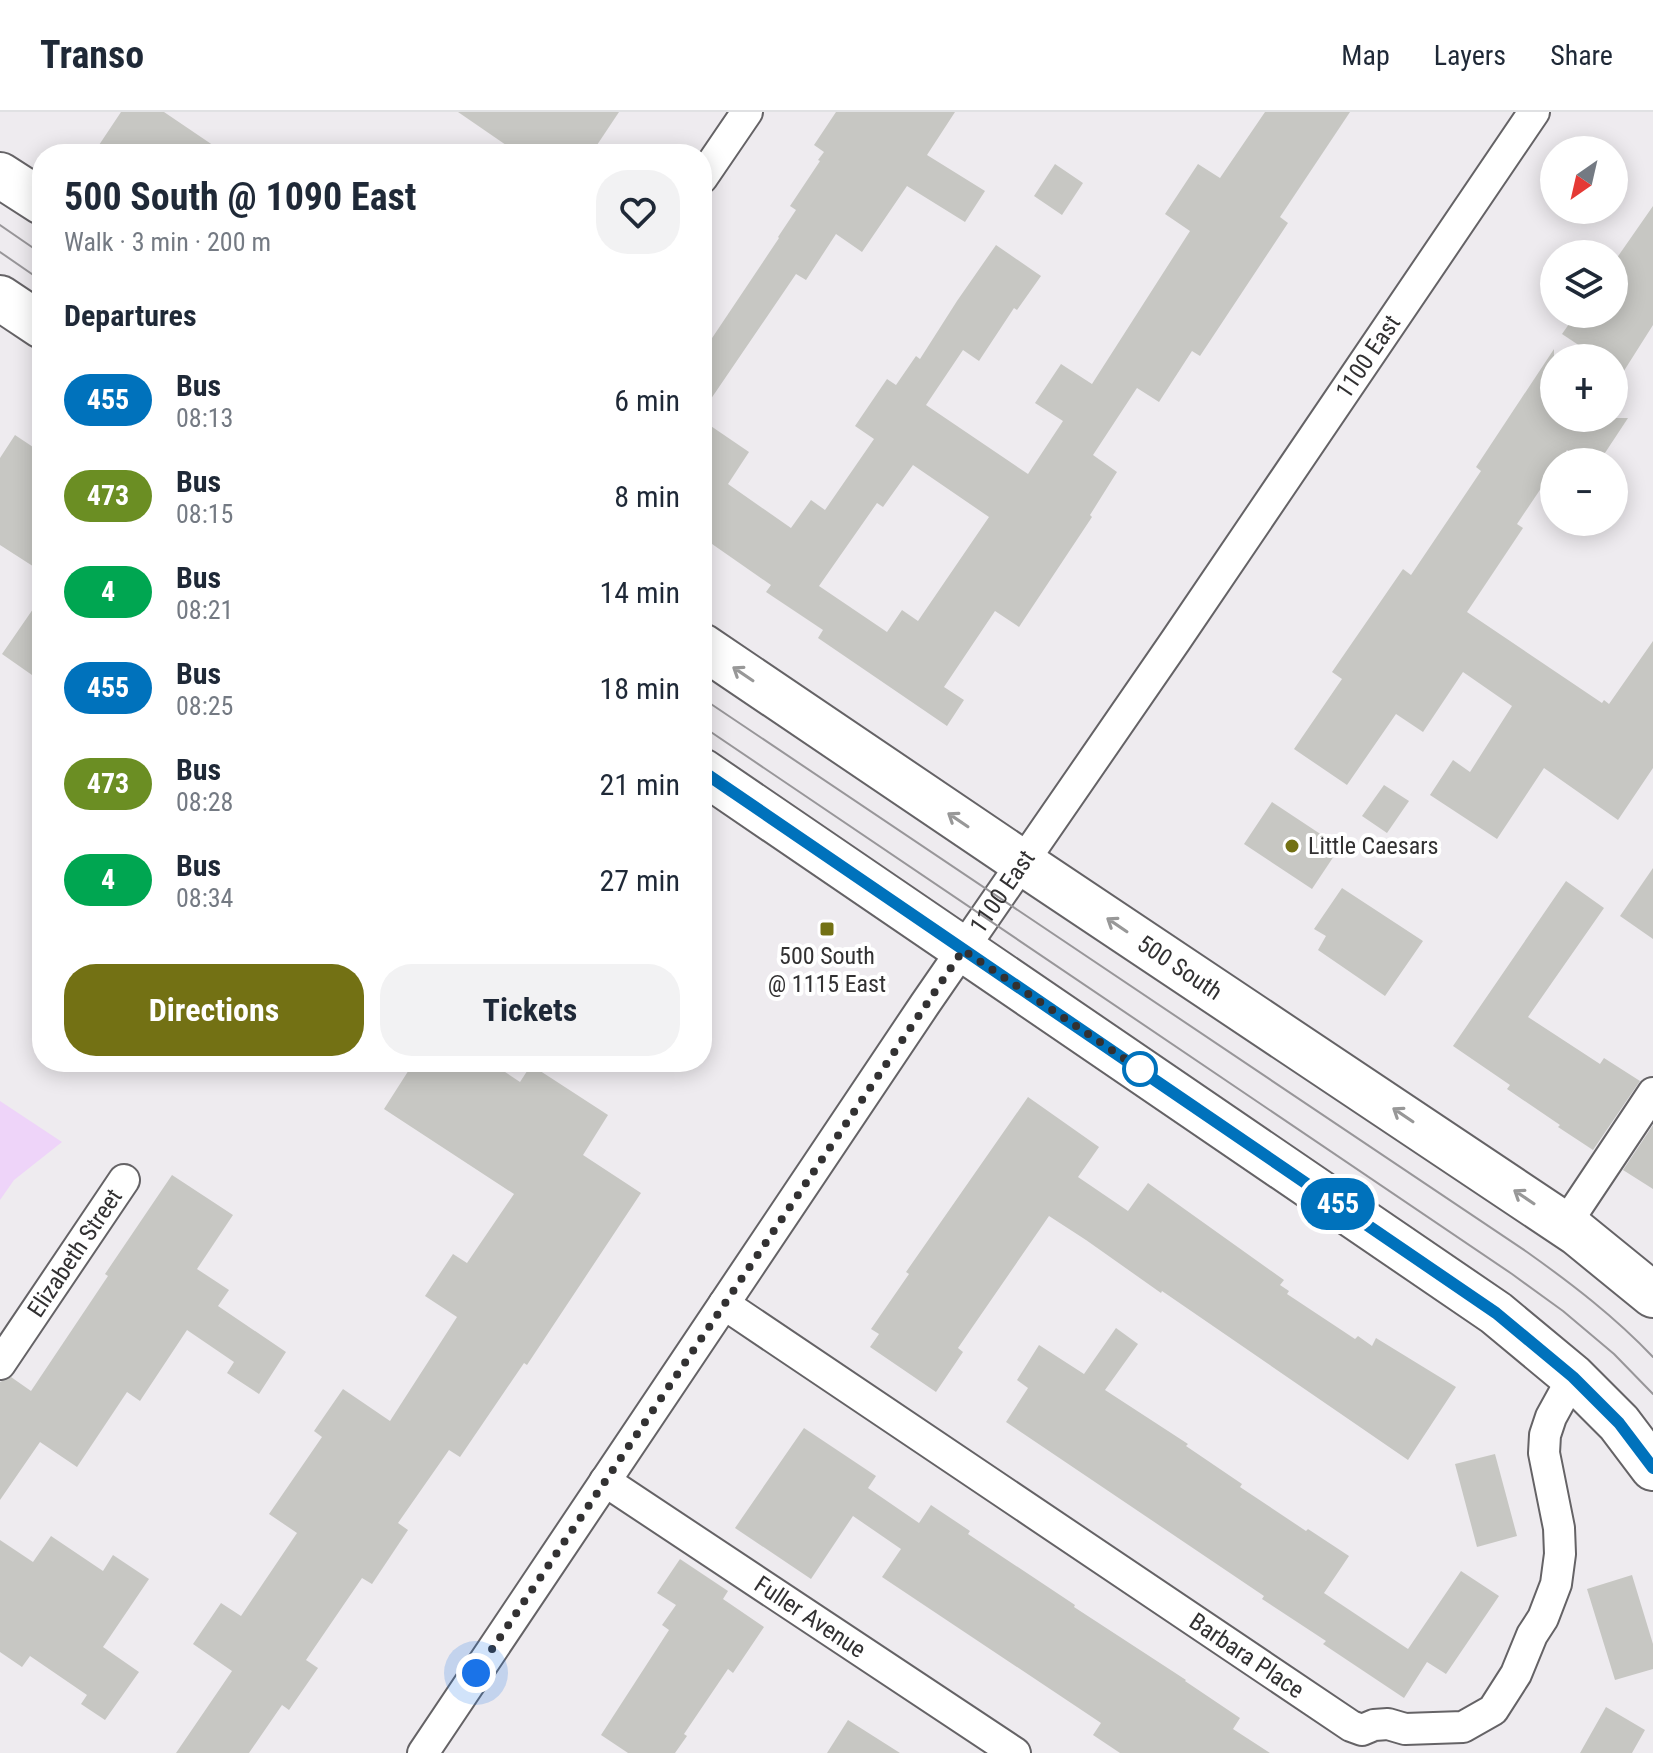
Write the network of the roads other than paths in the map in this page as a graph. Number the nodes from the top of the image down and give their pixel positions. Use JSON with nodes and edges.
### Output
{"nodes":[{"id":1,"x":747,"y":112,"type":"edge"},
{"id":2,"x":1534,"y":112,"type":"edge"},
{"id":3,"x":712,"y":163,"type":"edge"},
{"id":4,"x":0,"y":175,"type":"edge"},
{"id":5,"x":32,"y":196,"type":"edge"},
{"id":6,"x":0,"y":298,"type":"edge"},
{"id":7,"x":32,"y":319,"type":"edge"},
{"id":8,"x":712,"y":653,"type":"edge"},
{"id":9,"x":712,"y":778,"type":"edge"},
{"id":10,"x":1023,"y":863,"type":"junction"},
{"id":11,"x":963,"y":950,"type":"junction"},
{"id":12,"x":1653,"y":1093,"type":"edge"},
{"id":13,"x":124,"y":1180,"type":"dead end"},
{"id":14,"x":1565,"y":1225,"type":"junction"},
{"id":15,"x":1653,"y":1295,"type":"edge"},
{"id":16,"x":724,"y":1304,"type":"junction"},
{"id":17,"x":0,"y":1364,"type":"edge"},
{"id":18,"x":1573,"y":1377,"type":"junction"},
{"id":19,"x":1653,"y":1468,"type":"edge"},
{"id":20,"x":605,"y":1481,"type":"junction"},
{"id":21,"x":423,"y":1753,"type":"edge"},
{"id":22,"x":1015,"y":1753,"type":"edge"}],
"edges":[{"from":1,"to":3,"type":"street"},
{"from":2,"to":10,"type":"street","name":"1100 East"},
{"from":4,"to":5,"type":"main road"},
{"from":6,"to":7,"type":"main road"},
{"from":10,"to":8,"type":"main road","name":"500 South","one_way":true},
{"from":9,"to":11,"type":"main road"},
{"from":10,"to":11,"type":"street","name":"1100 East"},
{"from":14,"to":10,"type":"main road","name":"500 South","one_way":true},
{"from":11,"to":16,"type":"street","name":"1100 East"},
{"from":11,"to":18,"type":"main road"},
{"from":12,"to":14,"type":"street"},
{"from":13,"to":17,"type":"street","name":"Elizabeth Street"},
{"from":14,"to":15,"type":"main road","name":"500 South"},
{"from":16,"to":18,"type":"street","name":"Barbara Place"},
{"from":16,"to":20,"type":"street","name":"1100 East"},
{"from":18,"to":19,"type":"main road"},
{"from":20,"to":21,"type":"street","name":"1100 East"},
{"from":20,"to":22,"type":"street","name":"Fuller Avenue"}]}
